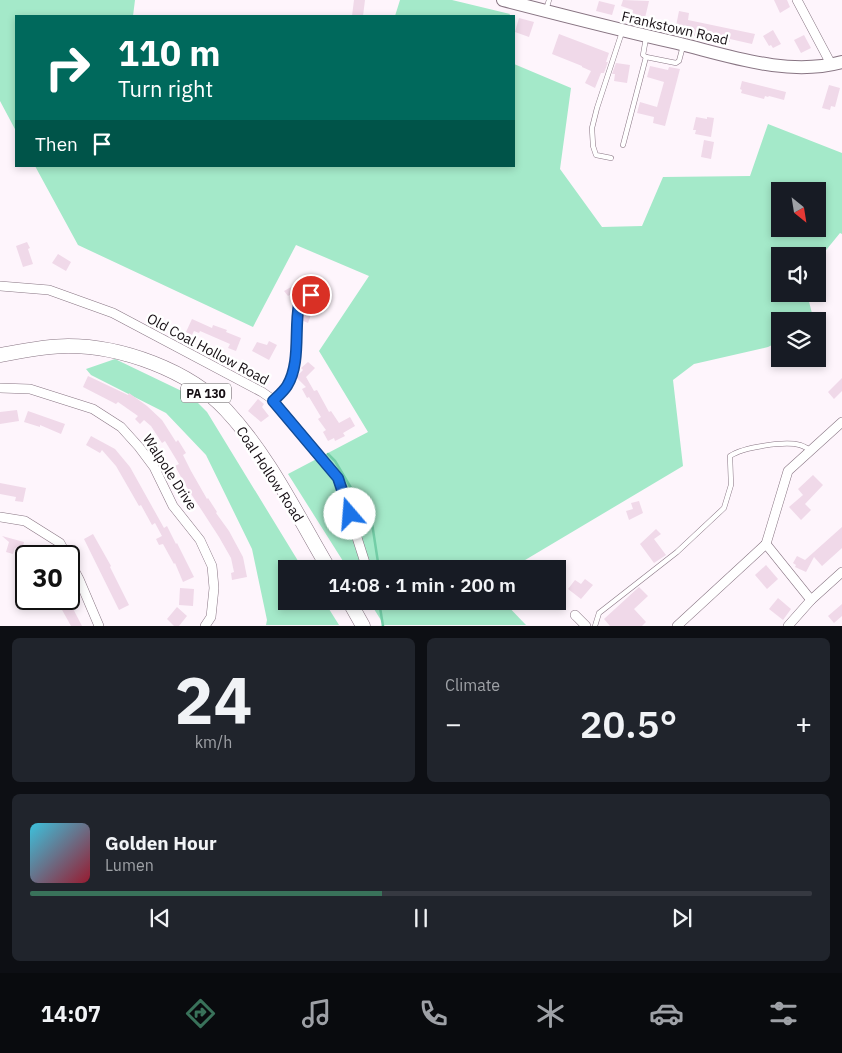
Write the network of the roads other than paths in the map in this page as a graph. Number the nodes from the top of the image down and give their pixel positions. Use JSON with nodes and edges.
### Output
{"nodes":[{"id":1,"x":503,"y":0,"type":"edge"},
{"id":2,"x":798,"y":0,"type":"edge"},
{"id":3,"x":523,"y":2,"type":"edge"},
{"id":4,"x":547,"y":6,"type":"edge"},
{"id":5,"x":622,"y":30,"type":"junction"},
{"id":6,"x":647,"y":36,"type":"junction"},
{"id":7,"x":683,"y":45,"type":"junction"},
{"id":8,"x":646,"y":57,"type":"junction"},
{"id":9,"x":839,"y":63,"type":"edge"},
{"id":10,"x":623,"y":145,"type":"dead end"},
{"id":11,"x":611,"y":158,"type":"dead end"},
{"id":12,"x":0,"y":286,"type":"edge"},
{"id":13,"x":311,"y":295,"type":"dead end"},
{"id":14,"x":0,"y":355,"type":"edge"},
{"id":15,"x":0,"y":388,"type":"edge"},
{"id":16,"x":273,"y":401,"type":"junction"},
{"id":17,"x":842,"y":422,"type":"edge"},
{"id":18,"x":811,"y":450,"type":"junction"},
{"id":19,"x":0,"y":517,"type":"edge"},
{"id":20,"x":766,"y":544,"type":"junction"},
{"id":21,"x":61,"y":545,"type":"edge"},
{"id":22,"x":324,"y":560,"type":"edge"},
{"id":23,"x":364,"y":560,"type":"edge"},
{"id":24,"x":842,"y":572,"type":"edge"},
{"id":25,"x":80,"y":581,"type":"edge"},
{"id":26,"x":811,"y":600,"type":"junction"},
{"id":27,"x":354,"y":610,"type":"edge"},
{"id":28,"x":576,"y":615,"type":"dead end"},
{"id":29,"x":99,"y":626,"type":"edge"},
{"id":30,"x":205,"y":626,"type":"edge"},
{"id":31,"x":363,"y":626,"type":"edge"},
{"id":32,"x":586,"y":626,"type":"edge"},
{"id":33,"x":595,"y":626,"type":"edge"},
{"id":34,"x":677,"y":626,"type":"edge"},
{"id":35,"x":788,"y":626,"type":"edge"}],
"edges":[{"from":1,"to":3,"type":"main road","name":"Frankstown Road"},
{"from":2,"to":9,"type":"street"},
{"from":3,"to":4,"type":"main road","name":"Frankstown Road"},
{"from":4,"to":5,"type":"main road","name":"Frankstown Road"},
{"from":5,"to":6,"type":"main road","name":"Frankstown Road"},
{"from":5,"to":11,"type":"lane"},
{"from":6,"to":7,"type":"main road","name":"Frankstown Road"},
{"from":6,"to":8,"type":"lane"},
{"from":7,"to":8,"type":"lane"},
{"from":7,"to":9,"type":"main road","name":"Frankstown Road"},
{"from":8,"to":10,"type":"lane"},
{"from":12,"to":16,"type":"street","name":"Old Coal Hollow Road"},
{"from":13,"to":16,"type":"lane"},
{"from":14,"to":22,"type":"main road","name":"Coal Hollow Road","number":"PA 130"},
{"from":15,"to":30,"type":"street","name":"Walpole Drive"},
{"from":16,"to":23,"type":"street","name":"Old Coal Hollow Road"},
{"from":17,"to":18,"type":"street"},
{"from":18,"to":20,"type":"street"},
{"from":18,"to":33,"type":"lane"},
{"from":19,"to":21,"type":"street"},
{"from":20,"to":26,"type":"street"},
{"from":20,"to":34,"type":"street"},
{"from":24,"to":26,"type":"street"},
{"from":25,"to":29,"type":"street"},
{"from":26,"to":35,"type":"street"},
{"from":27,"to":31,"type":"main road"},
{"from":28,"to":32,"type":"street"}]}
